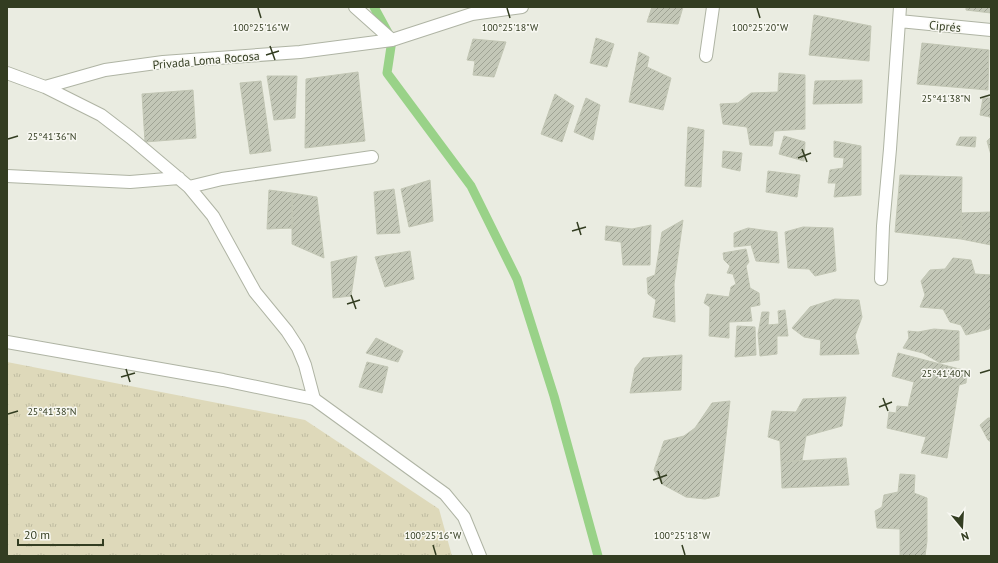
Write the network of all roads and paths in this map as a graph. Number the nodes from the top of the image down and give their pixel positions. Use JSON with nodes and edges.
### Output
{"nodes":[{"id":1,"x":355,"y":7,"type":"edge"},
{"id":2,"x":713,"y":7,"type":"edge"},
{"id":3,"x":900,"y":7,"type":"edge"},
{"id":4,"x":522,"y":8,"type":"edge"},
{"id":5,"x":899,"y":21,"type":"junction"},
{"id":6,"x":991,"y":30,"type":"edge"},
{"id":7,"x":392,"y":40,"type":"junction"},
{"id":8,"x":706,"y":56,"type":"dead end"},
{"id":9,"x":7,"y":73,"type":"edge"},
{"id":10,"x":45,"y":87,"type":"junction"},
{"id":11,"x":372,"y":157,"type":"dead end"},
{"id":12,"x":7,"y":176,"type":"edge"},
{"id":13,"x":179,"y":178,"type":"junction"},
{"id":14,"x":189,"y":186,"type":"junction"},
{"id":15,"x":881,"y":279,"type":"dead end"},
{"id":16,"x":7,"y":342,"type":"edge"},
{"id":17,"x":314,"y":398,"type":"junction"},
{"id":18,"x":480,"y":556,"type":"edge"}],
"edges":[{"from":1,"to":7,"type":"street"},
{"from":2,"to":8,"type":"street"},
{"from":3,"to":5,"type":"street"},
{"from":4,"to":7,"type":"street","name":"Privada Loma Rocosa"},
{"from":5,"to":6,"type":"street","name":"Ciprés"},
{"from":5,"to":15,"type":"street"},
{"from":7,"to":10,"type":"street","name":"Privada Loma Rocosa"},
{"from":9,"to":10,"type":"street"},
{"from":10,"to":13,"type":"street"},
{"from":11,"to":14,"type":"street"},
{"from":12,"to":13,"type":"street"},
{"from":13,"to":14,"type":"street"},
{"from":14,"to":17,"type":"street"},
{"from":16,"to":17,"type":"street"},
{"from":17,"to":18,"type":"street"}]}
